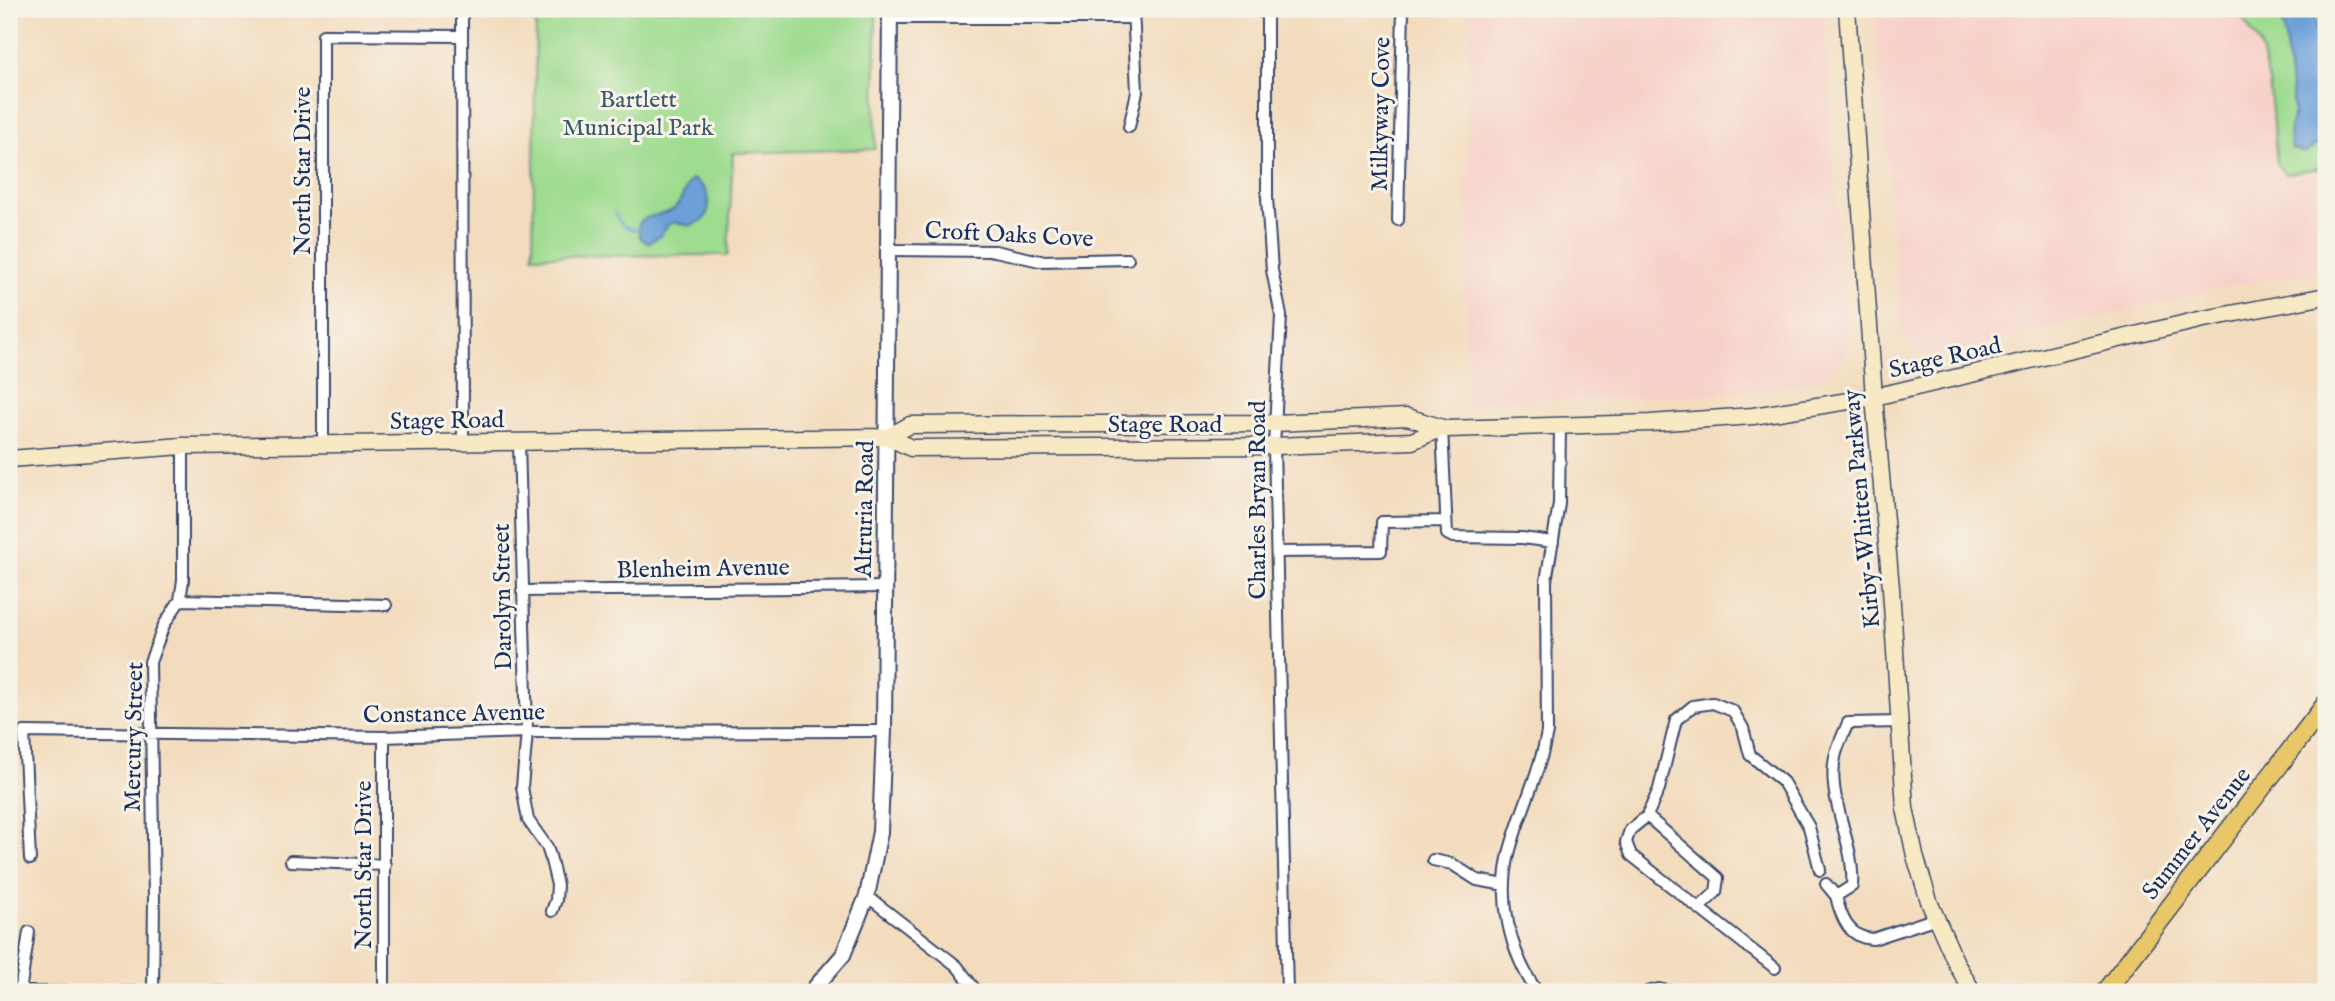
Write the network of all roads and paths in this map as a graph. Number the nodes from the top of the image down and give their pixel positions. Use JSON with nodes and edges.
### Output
{"nodes":[{"id":1,"x":462,"y":9,"type":"edge"},
{"id":2,"x":1267,"y":9,"type":"edge"},
{"id":3,"x":1403,"y":9,"type":"edge"},
{"id":4,"x":1847,"y":9,"type":"edge"},
{"id":5,"x":890,"y":13,"type":"edge"},
{"id":6,"x":1014,"y":13,"type":"edge"},
{"id":7,"x":1133,"y":13,"type":"edge"},
{"id":8,"x":462,"y":36,"type":"junction"},
{"id":9,"x":1129,"y":127,"type":"dead end"},
{"id":10,"x":1398,"y":220,"type":"dead end"},
{"id":11,"x":889,"y":250,"type":"junction"},
{"id":12,"x":1128,"y":259,"type":"dead end"},
{"id":13,"x":2326,"y":296,"type":"edge"},
{"id":14,"x":1874,"y":397,"type":"junction"},
{"id":15,"x":1090,"y":423,"type":"junction"},
{"id":16,"x":1275,"y":423,"type":"junction"},
{"id":17,"x":1560,"y":426,"type":"junction"},
{"id":18,"x":1443,"y":428,"type":"junction"},
{"id":19,"x":888,"y":437,"type":"junction"},
{"id":20,"x":463,"y":442,"type":"junction"},
{"id":21,"x":519,"y":442,"type":"junction"},
{"id":22,"x":183,"y":446,"type":"junction"},
{"id":23,"x":323,"y":446,"type":"junction"},
{"id":24,"x":1274,"y":446,"type":"junction"},
{"id":25,"x":1091,"y":447,"type":"junction"},
{"id":26,"x":9,"y":459,"type":"edge"},
{"id":27,"x":1446,"y":521,"type":"junction"},
{"id":28,"x":1553,"y":542,"type":"junction"},
{"id":29,"x":1277,"y":552,"type":"junction"},
{"id":30,"x":885,"y":587,"type":"junction"},
{"id":31,"x":522,"y":591,"type":"junction"},
{"id":32,"x":180,"y":600,"type":"junction"},
{"id":33,"x":386,"y":606,"type":"dead end"},
{"id":34,"x":2326,"y":704,"type":"edge"},
{"id":35,"x":1901,"y":722,"type":"junction"},
{"id":36,"x":884,"y":731,"type":"junction"},
{"id":37,"x":527,"y":732,"type":"junction"},
{"id":38,"x":151,"y":733,"type":"junction"},
{"id":39,"x":384,"y":737,"type":"junction"},
{"id":40,"x":1647,"y":816,"type":"junction"},
{"id":41,"x":30,"y":859,"type":"dead end"},
{"id":42,"x":1433,"y":860,"type":"dead end"},
{"id":43,"x":291,"y":861,"type":"dead end"},
{"id":44,"x":385,"y":865,"type":"junction"},
{"id":45,"x":1820,"y":870,"type":"dead end"},
{"id":46,"x":1826,"y":884,"type":"dead end"},
{"id":47,"x":1505,"y":885,"type":"junction"},
{"id":48,"x":867,"y":896,"type":"junction"},
{"id":49,"x":1836,"y":897,"type":"junction"},
{"id":50,"x":1699,"y":908,"type":"junction"},
{"id":51,"x":552,"y":911,"type":"dead end"},
{"id":52,"x":1937,"y":918,"type":"junction"},
{"id":53,"x":29,"y":932,"type":"dead end"},
{"id":54,"x":1775,"y":968,"type":"dead end"},
{"id":55,"x":9,"y":992,"type":"edge"},
{"id":56,"x":20,"y":992,"type":"edge"},
{"id":57,"x":153,"y":992,"type":"edge"},
{"id":58,"x":225,"y":992,"type":"edge"},
{"id":59,"x":384,"y":992,"type":"edge"},
{"id":60,"x":811,"y":992,"type":"edge"},
{"id":61,"x":976,"y":992,"type":"edge"},
{"id":62,"x":1287,"y":992,"type":"edge"},
{"id":63,"x":1537,"y":992,"type":"edge"},
{"id":64,"x":1647,"y":992,"type":"edge"},
{"id":65,"x":1673,"y":992,"type":"edge"},
{"id":66,"x":1973,"y":992,"type":"edge"},
{"id":67,"x":2105,"y":992,"type":"edge"}],
"edges":[{"from":1,"to":8,"type":"street"},
{"from":2,"to":16,"type":"street","name":"Charles Bryan Road"},
{"from":3,"to":10,"type":"street","name":"Milkyway Cove"},
{"from":4,"to":14,"type":"main road","name":"Kirby-Whitten Parkway"},
{"from":5,"to":6,"type":"street"},
{"from":5,"to":11,"type":"street","name":"Altruria Road"},
{"from":6,"to":7,"type":"street"},
{"from":7,"to":9,"type":"street"},
{"from":8,"to":20,"type":"street"},
{"from":8,"to":23,"type":"street","name":"North Star Drive"},
{"from":11,"to":12,"type":"street","name":"Croft Oaks Cove"},
{"from":11,"to":19,"type":"street","name":"Altruria Road"},
{"from":13,"to":14,"type":"main road","name":"Stage Road"},
{"from":14,"to":17,"type":"main road","name":"Stage Road"},
{"from":14,"to":35,"type":"main road","name":"Kirby-Whitten Parkway"},
{"from":15,"to":16,"type":"main road","name":"Stage Road"},
{"from":15,"to":19,"type":"main road","name":"Stage Road"},
{"from":15,"to":25,"type":"main road"},
{"from":16,"to":18,"type":"main road","name":"Stage Road"},
{"from":16,"to":24,"type":"street","name":"Charles Bryan Road"},
{"from":17,"to":18,"type":"main road","name":"Stage Road"},
{"from":17,"to":28,"type":"street"},
{"from":18,"to":24,"type":"main road","name":"Stage Road"},
{"from":18,"to":27,"type":"street"},
{"from":19,"to":21,"type":"main road","name":"Stage Road"},
{"from":19,"to":25,"type":"main road","name":"Stage Road"},
{"from":19,"to":30,"type":"street","name":"Altruria Road"},
{"from":20,"to":21,"type":"main road","name":"Stage Road"},
{"from":20,"to":23,"type":"main road","name":"Stage Road"},
{"from":21,"to":31,"type":"street","name":"Darolyn Street"},
{"from":22,"to":23,"type":"main road","name":"Stage Road"},
{"from":22,"to":26,"type":"main road","name":"Stage Road"},
{"from":22,"to":32,"type":"street","name":"Mercury Street"},
{"from":24,"to":25,"type":"main road","name":"Stage Road"},
{"from":24,"to":29,"type":"street","name":"Charles Bryan Road"},
{"from":27,"to":28,"type":"street"},
{"from":27,"to":29,"type":"street"},
{"from":28,"to":47,"type":"street"},
{"from":29,"to":62,"type":"street","name":"Charles Bryan Road"},
{"from":30,"to":31,"type":"street","name":"Blenheim Avenue"},
{"from":30,"to":36,"type":"street","name":"Altruria Road"},
{"from":31,"to":37,"type":"street","name":"Darolyn Street"},
{"from":32,"to":33,"type":"street"},
{"from":32,"to":38,"type":"street","name":"Mercury Street"},
{"from":34,"to":67,"type":"main road","name":"Summer Avenue"},
{"from":35,"to":49,"type":"street"},
{"from":35,"to":52,"type":"main road","name":"Kirby-Whitten Parkway"},
{"from":36,"to":37,"type":"street","name":"Constance Avenue"},
{"from":36,"to":48,"type":"street","name":"Altruria Road"},
{"from":37,"to":39,"type":"street","name":"Constance Avenue"},
{"from":37,"to":51,"type":"street","name":"Darolyn Street"},
{"from":38,"to":39,"type":"street","name":"Constance Avenue"},
{"from":38,"to":41,"type":"street","name":"Constance Avenue"},
{"from":38,"to":57,"type":"street","name":"Mercury Street"},
{"from":39,"to":44,"type":"street","name":"North Star Drive"},
{"from":40,"to":45,"type":"street"},
{"from":40,"to":50,"type":"street"},
{"from":40,"to":50,"type":"street"},
{"from":42,"to":47,"type":"street"},
{"from":43,"to":44,"type":"street"},
{"from":44,"to":59,"type":"street","name":"North Star Drive"},
{"from":46,"to":49,"type":"street"},
{"from":47,"to":63,"type":"street"},
{"from":48,"to":60,"type":"street","name":"Altruria Road"},
{"from":48,"to":61,"type":"street"},
{"from":49,"to":52,"type":"street"},
{"from":50,"to":54,"type":"street"},
{"from":52,"to":66,"type":"main road","name":"Kirby-Whitten Parkway"},
{"from":53,"to":56,"type":"street"},
{"from":55,"to":56,"type":"street"},
{"from":56,"to":57,"type":"street"},
{"from":57,"to":58,"type":"street"},
{"from":64,"to":65,"type":"street"}]}
